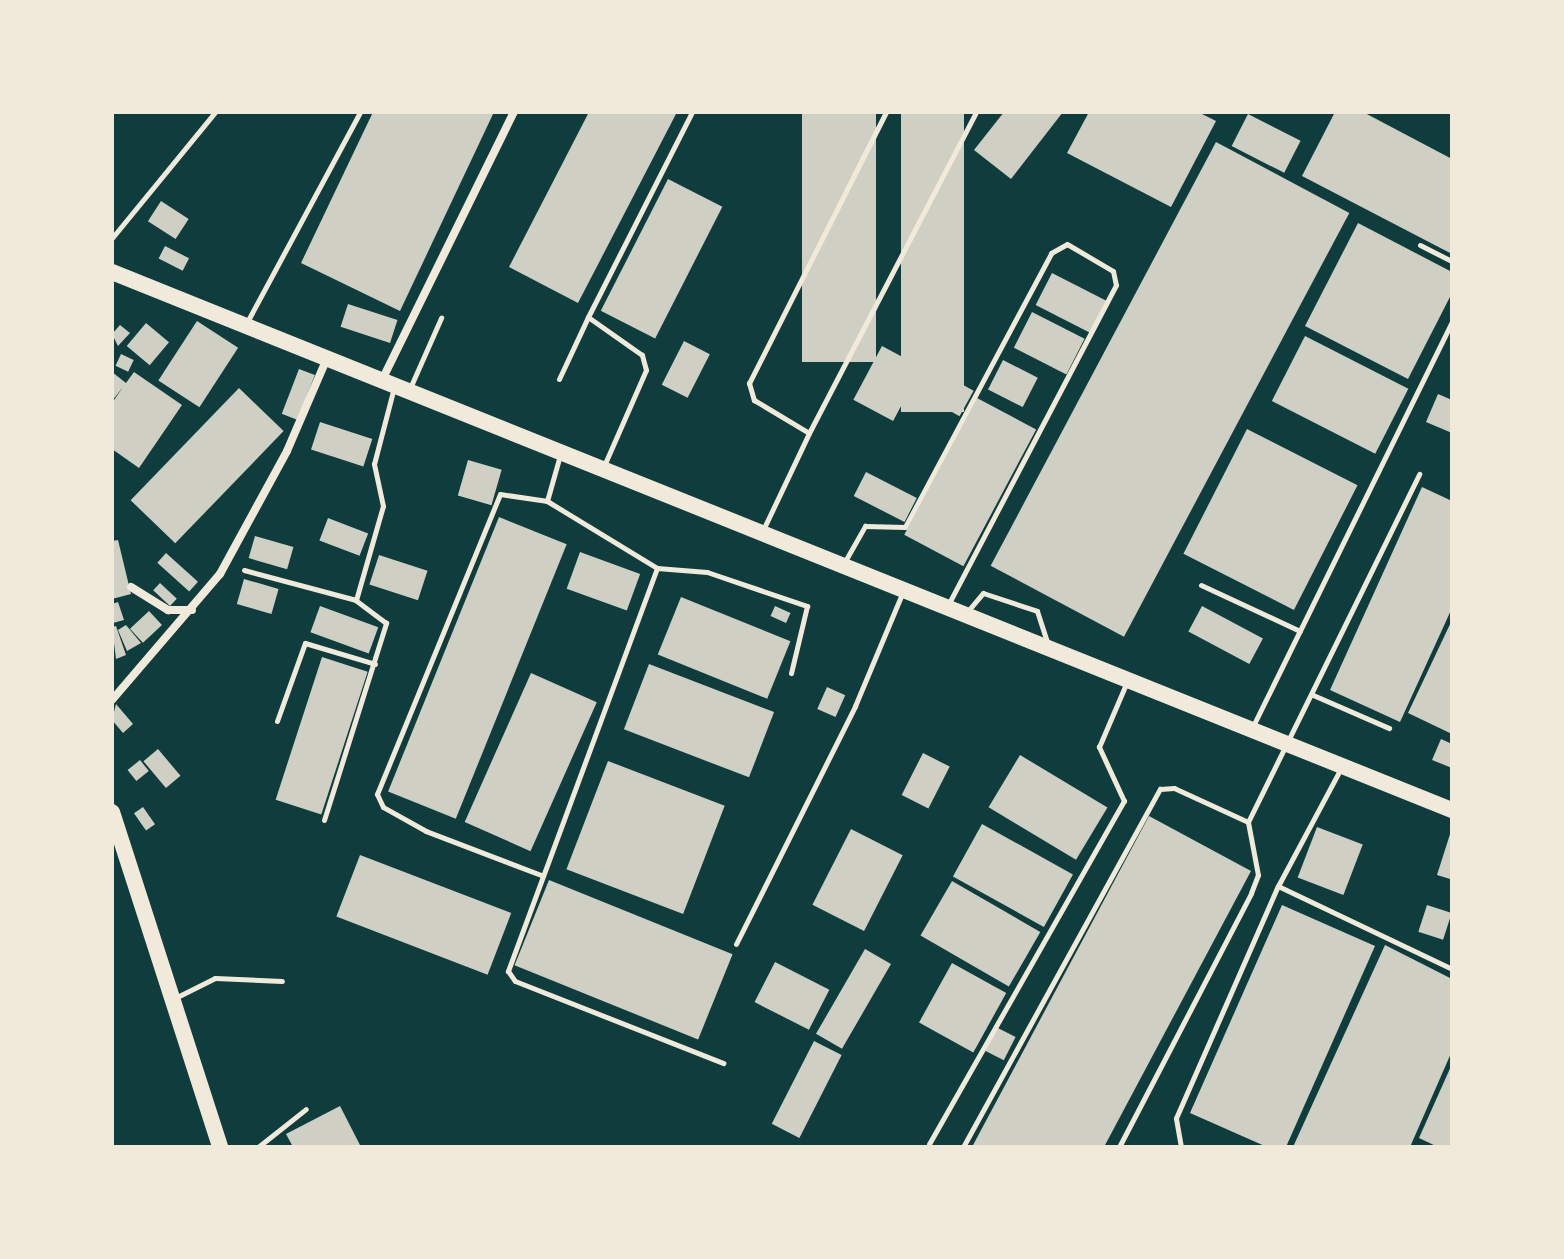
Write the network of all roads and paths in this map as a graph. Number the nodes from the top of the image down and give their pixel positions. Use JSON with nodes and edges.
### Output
{"nodes":[{"id":1,"x":215,"y":112,"type":"edge"},
{"id":2,"x":360,"y":112,"type":"edge"},
{"id":3,"x":514,"y":112,"type":"edge"},
{"id":4,"x":692,"y":112,"type":"edge"},
{"id":5,"x":886,"y":112,"type":"edge"},
{"id":6,"x":976,"y":112,"type":"edge"},
{"id":7,"x":112,"y":238,"type":"edge"},
{"id":8,"x":1420,"y":245,"type":"dead end"},
{"id":9,"x":1452,"y":261,"type":"edge"},
{"id":10,"x":112,"y":272,"type":"edge"},
{"id":11,"x":588,"y":317,"type":"junction"},
{"id":12,"x":441,"y":318,"type":"dead end"},
{"id":13,"x":1452,"y":321,"type":"edge"},
{"id":14,"x":245,"y":325,"type":"junction"},
{"id":15,"x":327,"y":357,"type":"junction"},
{"id":16,"x":559,"y":379,"type":"dead end"},
{"id":17,"x":396,"y":383,"type":"junction"},
{"id":18,"x":809,"y":433,"type":"junction"},
{"id":19,"x":561,"y":451,"type":"junction"},
{"id":20,"x":602,"y":468,"type":"junction"},
{"id":21,"x":1419,"y":474,"type":"dead end"},
{"id":22,"x":547,"y":501,"type":"junction"},
{"id":23,"x":761,"y":533,"type":"junction"},
{"id":24,"x":842,"y":567,"type":"junction"},
{"id":25,"x":657,"y":568,"type":"junction"},
{"id":26,"x":244,"y":570,"type":"dead end"},
{"id":27,"x":1201,"y":585,"type":"dead end"},
{"id":28,"x":131,"y":587,"type":"dead end"},
{"id":29,"x":904,"y":591,"type":"junction"},
{"id":30,"x":356,"y":600,"type":"junction"},
{"id":31,"x":946,"y":609,"type":"junction"},
{"id":32,"x":192,"y":610,"type":"junction"},
{"id":33,"x":964,"y":616,"type":"junction"},
{"id":34,"x":1300,"y":631,"type":"junction"},
{"id":35,"x":1048,"y":651,"type":"junction"},
{"id":36,"x":375,"y":664,"type":"junction"},
{"id":37,"x":791,"y":673,"type":"dead end"},
{"id":38,"x":1126,"y":684,"type":"junction"},
{"id":39,"x":1313,"y":695,"type":"junction"},
{"id":40,"x":112,"y":700,"type":"edge"},
{"id":41,"x":277,"y":721,"type":"dead end"},
{"id":42,"x":1389,"y":728,"type":"dead end"},
{"id":43,"x":1249,"y":734,"type":"junction"},
{"id":44,"x":1287,"y":749,"type":"junction"},
{"id":45,"x":1340,"y":770,"type":"junction"},
{"id":46,"x":1452,"y":810,"type":"edge"},
{"id":47,"x":112,"y":812,"type":"edge"},
{"id":48,"x":324,"y":820,"type":"dead end"},
{"id":49,"x":1248,"y":822,"type":"junction"},
{"id":50,"x":541,"y":875,"type":"junction"},
{"id":51,"x":1278,"y":886,"type":"junction"},
{"id":52,"x":736,"y":944,"type":"dead end"},
{"id":53,"x":1452,"y":969,"type":"edge"},
{"id":54,"x":282,"y":981,"type":"dead end"},
{"id":55,"x":171,"y":1000,"type":"junction"},
{"id":56,"x":723,"y":1063,"type":"dead end"},
{"id":57,"x":306,"y":1109,"type":"dead end"},
{"id":58,"x":929,"y":1144,"type":"dead end"},
{"id":59,"x":217,"y":1145,"type":"edge"},
{"id":60,"x":258,"y":1147,"type":"edge"},
{"id":61,"x":963,"y":1147,"type":"edge"},
{"id":62,"x":1119,"y":1147,"type":"edge"},
{"id":63,"x":1181,"y":1147,"type":"edge"}],
"edges":[{"from":1,"to":7,"type":"lane"},
{"from":2,"to":14,"type":"lane"},
{"from":3,"to":17,"type":"street"},
{"from":4,"to":11,"type":"lane"},
{"from":5,"to":18,"type":"lane"},
{"from":6,"to":18,"type":"lane"},
{"from":8,"to":9,"type":"lane"},
{"from":10,"to":14,"type":"main road"},
{"from":11,"to":16,"type":"lane"},
{"from":11,"to":20,"type":"lane"},
{"from":12,"to":17,"type":"lane"},
{"from":13,"to":34,"type":"lane"},
{"from":14,"to":15,"type":"main road"},
{"from":15,"to":17,"type":"main road"},
{"from":15,"to":32,"type":"street"},
{"from":17,"to":19,"type":"main road"},
{"from":17,"to":30,"type":"lane"},
{"from":18,"to":23,"type":"lane"},
{"from":19,"to":20,"type":"main road"},
{"from":19,"to":22,"type":"lane"},
{"from":20,"to":23,"type":"main road"},
{"from":21,"to":39,"type":"lane"},
{"from":22,"to":25,"type":"lane"},
{"from":22,"to":50,"type":"lane"},
{"from":23,"to":24,"type":"main road"},
{"from":24,"to":29,"type":"main road"},
{"from":24,"to":31,"type":"lane"},
{"from":25,"to":37,"type":"lane"},
{"from":25,"to":50,"type":"lane"},
{"from":26,"to":30,"type":"lane"},
{"from":27,"to":34,"type":"lane"},
{"from":28,"to":32,"type":"street"},
{"from":29,"to":31,"type":"main road"},
{"from":29,"to":52,"type":"lane"},
{"from":30,"to":36,"type":"lane"},
{"from":31,"to":33,"type":"main road"},
{"from":32,"to":40,"type":"street"},
{"from":33,"to":35,"type":"main road"},
{"from":33,"to":35,"type":"lane"},
{"from":34,"to":43,"type":"lane"},
{"from":35,"to":38,"type":"main road"},
{"from":36,"to":41,"type":"lane"},
{"from":36,"to":48,"type":"lane"},
{"from":38,"to":43,"type":"main road"},
{"from":38,"to":58,"type":"lane"},
{"from":39,"to":42,"type":"lane"},
{"from":39,"to":44,"type":"lane"},
{"from":43,"to":44,"type":"main road"},
{"from":44,"to":45,"type":"main road"},
{"from":44,"to":49,"type":"lane"},
{"from":45,"to":46,"type":"main road"},
{"from":45,"to":51,"type":"lane"},
{"from":47,"to":55,"type":"main road"},
{"from":49,"to":61,"type":"lane"},
{"from":49,"to":62,"type":"lane"},
{"from":50,"to":56,"type":"lane"},
{"from":51,"to":53,"type":"lane"},
{"from":51,"to":63,"type":"lane"},
{"from":54,"to":55,"type":"lane"},
{"from":55,"to":59,"type":"main road"},
{"from":57,"to":60,"type":"lane"}]}
